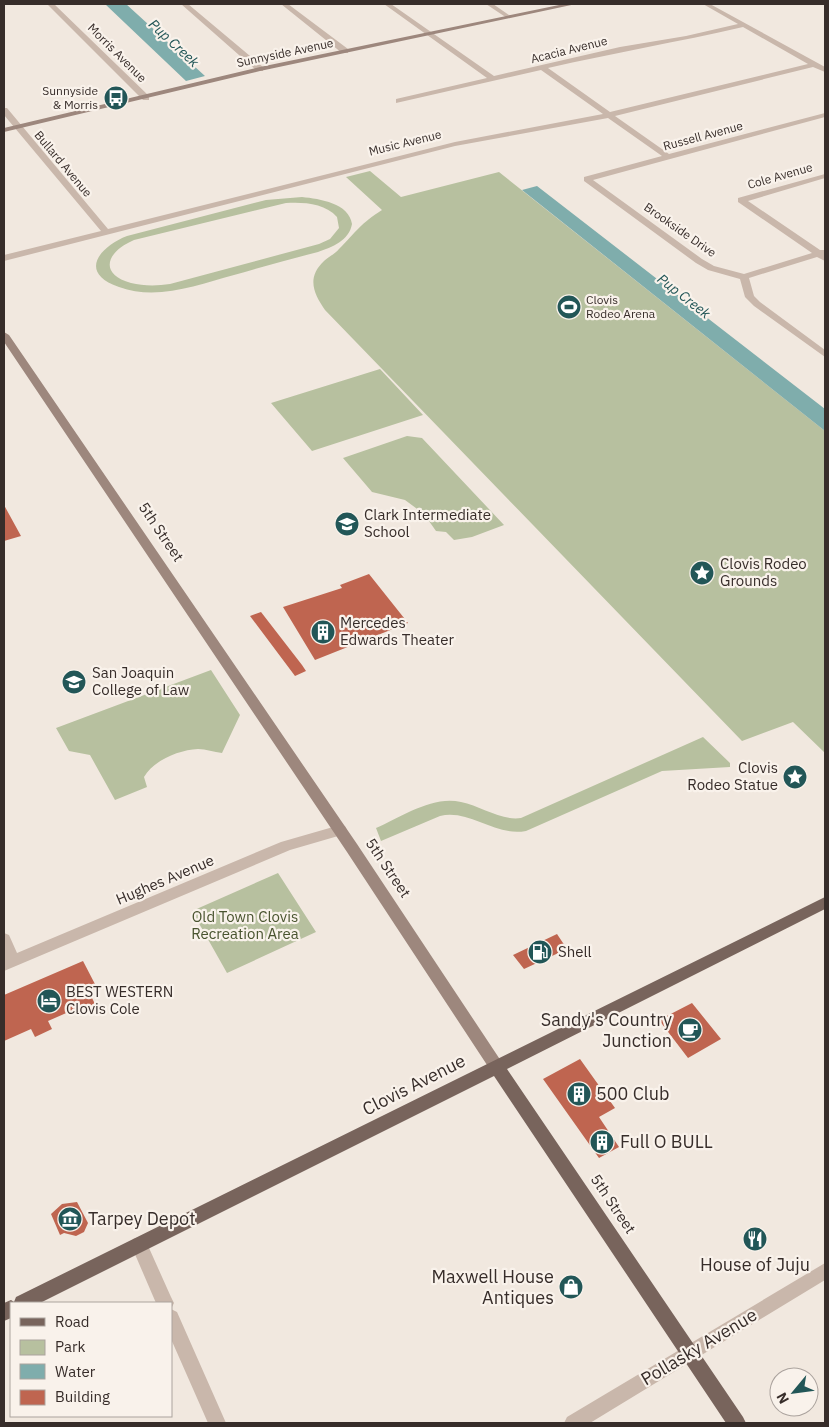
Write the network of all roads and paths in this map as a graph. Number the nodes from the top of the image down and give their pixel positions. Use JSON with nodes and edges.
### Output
{"nodes":[{"id":1,"x":50,"y":4,"type":"edge"},
{"id":2,"x":184,"y":4,"type":"edge"},
{"id":3,"x":284,"y":4,"type":"edge"},
{"id":4,"x":387,"y":4,"type":"edge"},
{"id":5,"x":489,"y":4,"type":"edge"},
{"id":6,"x":573,"y":4,"type":"edge"},
{"id":7,"x":706,"y":4,"type":"edge"},
{"id":8,"x":509,"y":17,"type":"junction"},
{"id":9,"x":744,"y":25,"type":"junction"},
{"id":10,"x":428,"y":33,"type":"junction"},
{"id":11,"x":345,"y":51,"type":"junction"},
{"id":12,"x":815,"y":64,"type":"junction"},
{"id":13,"x":543,"y":68,"type":"junction"},
{"id":14,"x":260,"y":70,"type":"junction"},
{"id":15,"x":825,"y":70,"type":"edge"},
{"id":16,"x":493,"y":79,"type":"junction"},
{"id":17,"x":146,"y":98,"type":"junction"},
{"id":18,"x":399,"y":101,"type":"dead end"},
{"id":19,"x":4,"y":110,"type":"edge"},
{"id":20,"x":609,"y":115,"type":"junction"},
{"id":21,"x":825,"y":115,"type":"edge"},
{"id":22,"x":17,"y":127,"type":"junction"},
{"id":23,"x":4,"y":130,"type":"edge"},
{"id":24,"x":668,"y":157,"type":"junction"},
{"id":25,"x":825,"y":176,"type":"edge"},
{"id":26,"x":587,"y":179,"type":"joint"},
{"id":27,"x":106,"y":232,"type":"junction"},
{"id":28,"x":823,"y":254,"type":"edge"},
{"id":29,"x":4,"y":258,"type":"edge"},
{"id":30,"x":744,"y":277,"type":"junction"},
{"id":31,"x":4,"y":335,"type":"edge"},
{"id":32,"x":825,"y":354,"type":"edge"},
{"id":33,"x":340,"y":830,"type":"junction"},
{"id":34,"x":825,"y":903,"type":"edge"},
{"id":35,"x":4,"y":939,"type":"edge"},
{"id":36,"x":9,"y":963,"type":"edge"},
{"id":37,"x":496,"y":1066,"type":"junction"},
{"id":38,"x":140,"y":1245,"type":"junction"},
{"id":39,"x":825,"y":1271,"type":"edge"},
{"id":40,"x":24,"y":1302,"type":"edge"},
{"id":41,"x":165,"y":1302,"type":"edge"},
{"id":42,"x":172,"y":1320,"type":"edge"},
{"id":43,"x":690,"y":1353,"type":"junction"},
{"id":44,"x":217,"y":1423,"type":"edge"},
{"id":45,"x":573,"y":1423,"type":"edge"},
{"id":46,"x":737,"y":1423,"type":"edge"}],
"edges":[{"from":1,"to":17,"type":"street","name":"Morris Avenue"},
{"from":2,"to":14,"type":"street"},
{"from":3,"to":11,"type":"street"},
{"from":4,"to":10,"type":"street"},
{"from":5,"to":8,"type":"street"},
{"from":6,"to":8,"type":"main road","name":"Sunnyside Avenue"},
{"from":7,"to":9,"type":"street"},
{"from":8,"to":10,"type":"main road","name":"Sunnyside Avenue"},
{"from":9,"to":12,"type":"street"},
{"from":9,"to":13,"type":"street","name":"Acacia Avenue"},
{"from":10,"to":11,"type":"main road","name":"Sunnyside Avenue"},
{"from":10,"to":16,"type":"street"},
{"from":11,"to":14,"type":"main road","name":"Sunnyside Avenue"},
{"from":12,"to":15,"type":"street"},
{"from":12,"to":20,"type":"street","name":"Music Avenue"},
{"from":13,"to":16,"type":"street","name":"Acacia Avenue"},
{"from":13,"to":20,"type":"street"},
{"from":14,"to":17,"type":"main road","name":"Sunnyside Avenue"},
{"from":16,"to":18,"type":"street","name":"Acacia Avenue"},
{"from":17,"to":22,"type":"main road","name":"Sunnyside Avenue"},
{"from":19,"to":22,"type":"street","name":"Bullard Avenue"},
{"from":20,"to":24,"type":"street"},
{"from":20,"to":27,"type":"street","name":"Music Avenue"},
{"from":21,"to":24,"type":"street","name":"Russell Avenue"},
{"from":22,"to":23,"type":"main road","name":"Sunnyside Avenue"},
{"from":22,"to":27,"type":"street","name":"Bullard Avenue"},
{"from":24,"to":26,"type":"street","name":"Russell Avenue"},
{"from":25,"to":28,"type":"street","name":"Cole Avenue"},
{"from":26,"to":30,"type":"street","name":"Brookside Drive"},
{"from":27,"to":29,"type":"street","name":"Music Avenue"},
{"from":28,"to":30,"type":"street"},
{"from":30,"to":32,"type":"street"},
{"from":31,"to":33,"type":"main road","name":"5th Street"},
{"from":33,"to":36,"type":"street","name":"Hughes Avenue"},
{"from":33,"to":37,"type":"main road","name":"5th Street"},
{"from":34,"to":37,"type":"main road","name":"Clovis Avenue"},
{"from":35,"to":36,"type":"street"},
{"from":37,"to":38,"type":"main road","name":"Clovis Avenue"},
{"from":37,"to":43,"type":"main road","name":"5th Street"},
{"from":38,"to":40,"type":"main road","name":"Clovis Avenue"},
{"from":38,"to":41,"type":"street"},
{"from":39,"to":43,"type":"street","name":"Pollasky Avenue"},
{"from":42,"to":44,"type":"street"},
{"from":43,"to":45,"type":"street","name":"Pollasky Avenue"},
{"from":43,"to":46,"type":"main road","name":"5th Street"}]}
